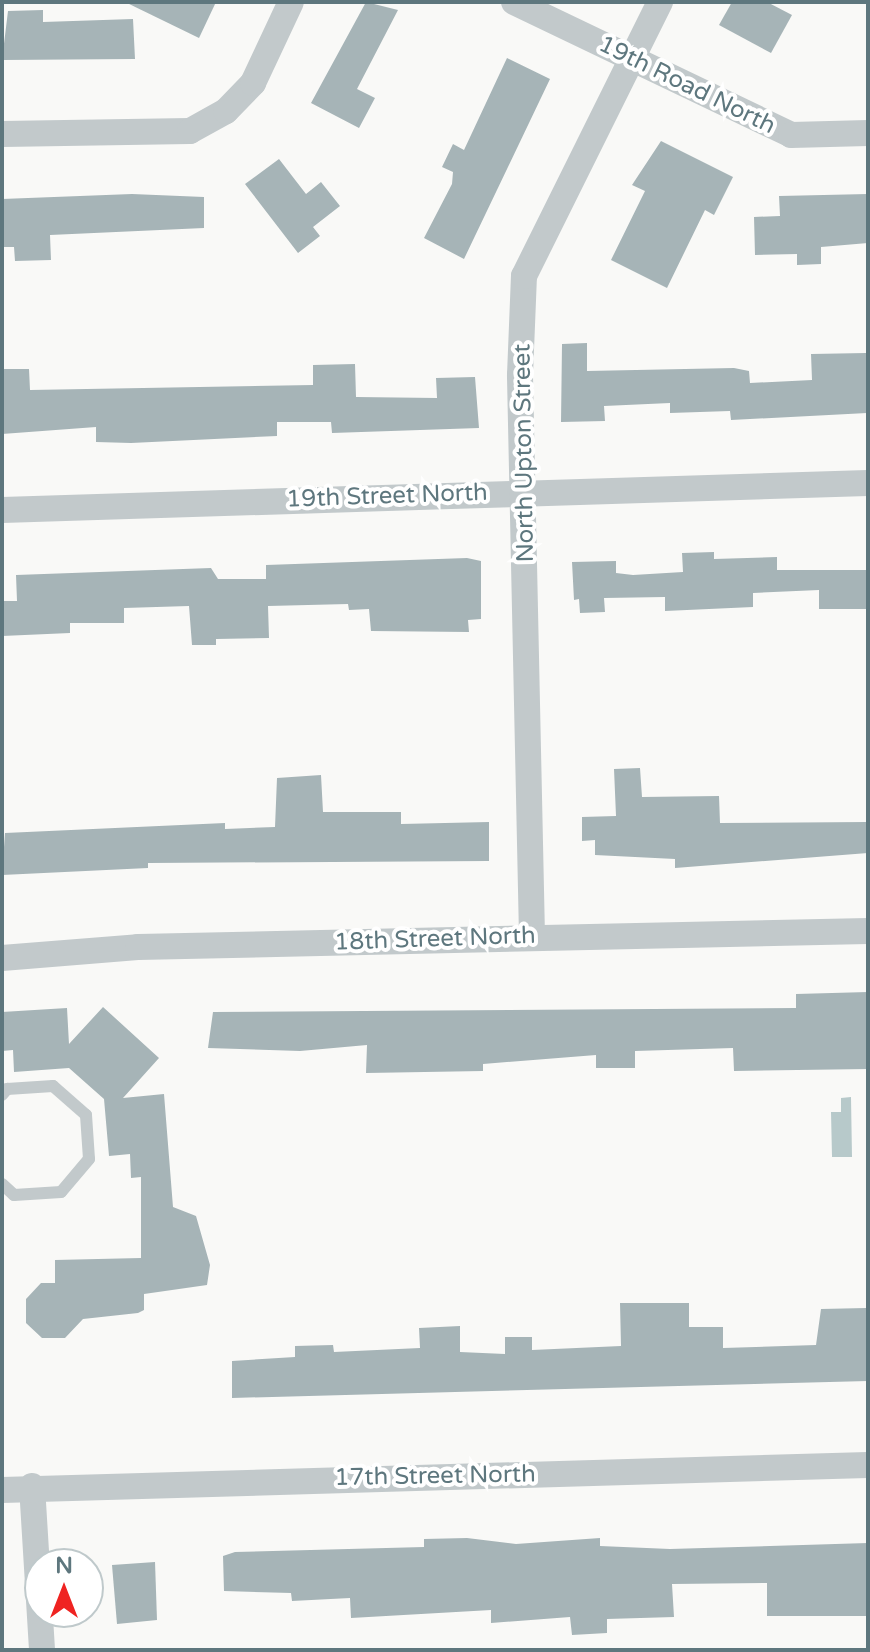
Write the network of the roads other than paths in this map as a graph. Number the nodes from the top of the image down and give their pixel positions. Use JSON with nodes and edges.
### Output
{"nodes":[{"id":1,"x":291,"y":2,"type":"edge"},
{"id":2,"x":514,"y":2,"type":"edge"},
{"id":3,"x":660,"y":2,"type":"edge"},
{"id":4,"x":633,"y":58,"type":"junction"},
{"id":5,"x":868,"y":133,"type":"edge"},
{"id":6,"x":2,"y":134,"type":"edge"},
{"id":7,"x":868,"y":483,"type":"edge"},
{"id":8,"x":523,"y":491,"type":"junction"},
{"id":9,"x":2,"y":510,"type":"edge"},
{"id":10,"x":868,"y":931,"type":"edge"},
{"id":11,"x":532,"y":936,"type":"junction"},
{"id":12,"x":2,"y":958,"type":"edge"},
{"id":13,"x":2,"y":1095,"type":"edge"},
{"id":14,"x":2,"y":1184,"type":"edge"},
{"id":15,"x":868,"y":1465,"type":"edge"},
{"id":16,"x":32,"y":1486,"type":"junction"},
{"id":17,"x":2,"y":1490,"type":"edge"},
{"id":18,"x":42,"y":1650,"type":"edge"}],
"edges":[{"from":1,"to":6,"type":"street"},
{"from":2,"to":4,"type":"street","name":"19th Road North"},
{"from":3,"to":4,"type":"street","name":"North Upton Street"},
{"from":4,"to":5,"type":"street","name":"19th Road North"},
{"from":4,"to":8,"type":"street","name":"North Upton Street"},
{"from":7,"to":8,"type":"street","name":"19th Street North"},
{"from":8,"to":9,"type":"street","name":"19th Street North"},
{"from":8,"to":11,"type":"street","name":"North Upton Street"},
{"from":10,"to":11,"type":"street","name":"18th Street North"},
{"from":11,"to":12,"type":"street","name":"18th Street North"},
{"from":13,"to":14,"type":"lane"},
{"from":15,"to":16,"type":"street","name":"17th Street North"},
{"from":16,"to":17,"type":"street","name":"17th Street North"},
{"from":16,"to":18,"type":"street"}]}
